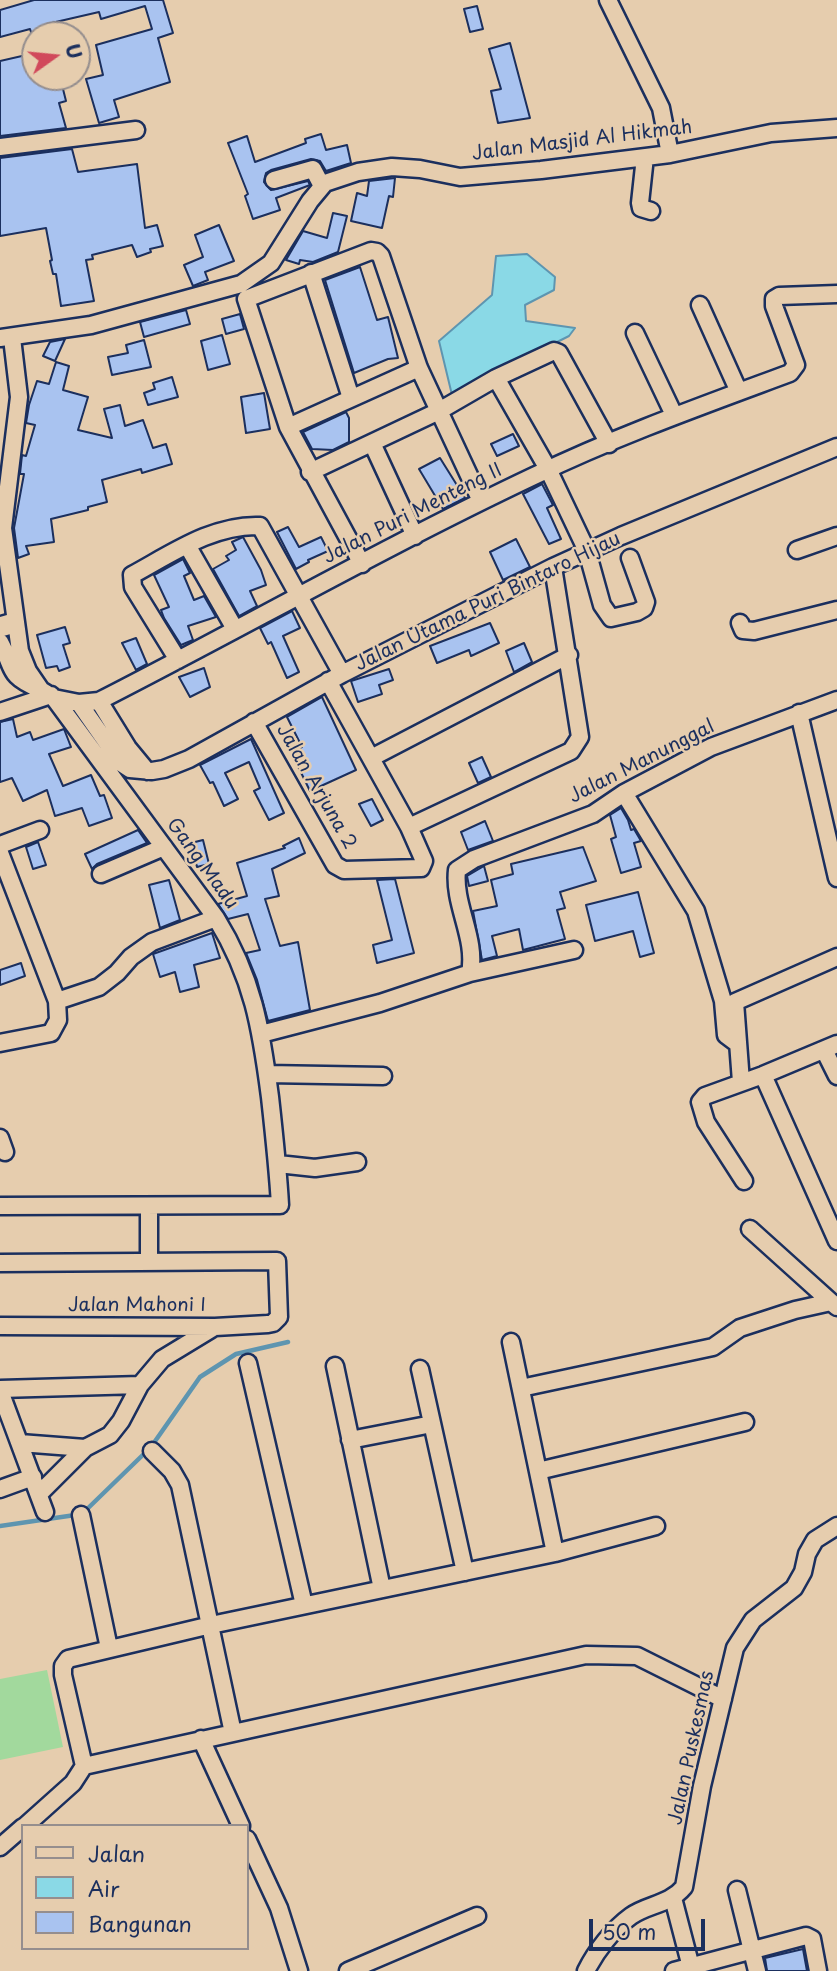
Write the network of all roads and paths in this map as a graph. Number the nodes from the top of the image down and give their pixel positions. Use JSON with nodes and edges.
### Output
{"nodes":[{"id":1,"x":608,"y":0,"type":"edge"},
{"id":2,"x":837,"y":128,"type":"edge"},
{"id":3,"x":136,"y":130,"type":"dead end"},
{"id":4,"x":0,"y":147,"type":"edge"},
{"id":5,"x":670,"y":154,"type":"junction"},
{"id":6,"x":645,"y":157,"type":"junction"},
{"id":7,"x":274,"y":180,"type":"dead end"},
{"id":8,"x":322,"y":186,"type":"junction"},
{"id":9,"x":651,"y":211,"type":"dead end"},
{"id":10,"x":312,"y":273,"type":"junction"},
{"id":11,"x":837,"y":294,"type":"edge"},
{"id":12,"x":700,"y":305,"type":"dead end"},
{"id":13,"x":635,"y":333,"type":"dead end"},
{"id":14,"x":6,"y":338,"type":"edge"},
{"id":15,"x":419,"y":368,"type":"junction"},
{"id":16,"x":496,"y":377,"type":"junction"},
{"id":17,"x":738,"y":392,"type":"junction"},
{"id":18,"x":351,"y":398,"type":"junction"},
{"id":19,"x":439,"y":411,"type":"junction"},
{"id":20,"x":674,"y":415,"type":"junction"},
{"id":21,"x":288,"y":427,"type":"junction"},
{"id":22,"x":372,"y":443,"type":"junction"},
{"id":23,"x":609,"y":444,"type":"junction"},
{"id":24,"x":837,"y":447,"type":"edge"},
{"id":25,"x":548,"y":469,"type":"junction"},
{"id":26,"x":310,"y":472,"type":"junction"},
{"id":27,"x":481,"y":502,"type":"junction"},
{"id":28,"x":1,"y":528,"type":"edge"},
{"id":29,"x":837,"y":536,"type":"edge"},
{"id":30,"x":415,"y":537,"type":"junction"},
{"id":31,"x":187,"y":545,"type":"junction"},
{"id":32,"x":797,"y":550,"type":"dead end"},
{"id":33,"x":587,"y":551,"type":"junction"},
{"id":34,"x":630,"y":558,"type":"dead end"},
{"id":35,"x":362,"y":564,"type":"junction"},
{"id":36,"x":553,"y":567,"type":"junction"},
{"id":37,"x":299,"y":598,"type":"junction"},
{"id":38,"x":837,"y":610,"type":"edge"},
{"id":39,"x":740,"y":623,"type":"dead end"},
{"id":40,"x":7,"y":625,"type":"edge"},
{"id":41,"x":235,"y":629,"type":"junction"},
{"id":42,"x":0,"y":642,"type":"edge"},
{"id":43,"x":569,"y":655,"type":"junction"},
{"id":44,"x":178,"y":660,"type":"junction"},
{"id":45,"x":335,"y":677,"type":"junction"},
{"id":46,"x":49,"y":694,"type":"junction"},
{"id":47,"x":99,"y":701,"type":"junction"},
{"id":48,"x":837,"y":701,"type":"edge"},
{"id":49,"x":79,"y":703,"type":"junction"},
{"id":50,"x":0,"y":712,"type":"edge"},
{"id":51,"x":799,"y":713,"type":"junction"},
{"id":52,"x":254,"y":722,"type":"junction"},
{"id":53,"x":371,"y":758,"type":"junction"},
{"id":54,"x":146,"y":771,"type":"junction"},
{"id":55,"x":624,"y":793,"type":"junction"},
{"id":56,"x":409,"y":827,"type":"junction"},
{"id":57,"x":40,"y":830,"type":"dead end"},
{"id":58,"x":0,"y":845,"type":"edge"},
{"id":59,"x":164,"y":847,"type":"junction"},
{"id":60,"x":0,"y":853,"type":"edge"},
{"id":61,"x":101,"y":874,"type":"dead end"},
{"id":62,"x":837,"y":878,"type":"edge"},
{"id":63,"x":216,"y":918,"type":"junction"},
{"id":64,"x":573,"y":950,"type":"dead end"},
{"id":65,"x":837,"y":957,"type":"edge"},
{"id":66,"x":471,"y":973,"type":"junction"},
{"id":67,"x":57,"y":1001,"type":"junction"},
{"id":68,"x":261,"y":1034,"type":"junction"},
{"id":69,"x":0,"y":1042,"type":"edge"},
{"id":70,"x":738,"y":1044,"type":"junction"},
{"id":71,"x":830,"y":1047,"type":"edge"},
{"id":72,"x":267,"y":1074,"type":"junction"},
{"id":73,"x":763,"y":1075,"type":"junction"},
{"id":74,"x":383,"y":1076,"type":"dead end"},
{"id":75,"x":837,"y":1076,"type":"edge"},
{"id":76,"x":741,"y":1082,"type":"junction"},
{"id":77,"x":357,"y":1162,"type":"dead end"},
{"id":78,"x":278,"y":1164,"type":"junction"},
{"id":79,"x":744,"y":1181,"type":"dead end"},
{"id":80,"x":0,"y":1206,"type":"edge"},
{"id":81,"x":149,"y":1206,"type":"junction"},
{"id":82,"x":750,"y":1229,"type":"dead end"},
{"id":83,"x":837,"y":1241,"type":"edge"},
{"id":84,"x":149,"y":1262,"type":"junction"},
{"id":85,"x":0,"y":1263,"type":"edge"},
{"id":86,"x":834,"y":1304,"type":"edge"},
{"id":87,"x":0,"y":1326,"type":"edge"},
{"id":88,"x":215,"y":1327,"type":"junction"},
{"id":89,"x":511,"y":1342,"type":"dead end"},
{"id":90,"x":248,"y":1363,"type":"dead end"},
{"id":91,"x":335,"y":1366,"type":"dead end"},
{"id":92,"x":420,"y":1369,"type":"dead end"},
{"id":93,"x":140,"y":1385,"type":"junction"},
{"id":94,"x":521,"y":1388,"type":"junction"},
{"id":95,"x":0,"y":1390,"type":"edge"},
{"id":96,"x":4,"y":1411,"type":"edge"},
{"id":97,"x":745,"y":1422,"type":"dead end"},
{"id":98,"x":432,"y":1424,"type":"junction"},
{"id":99,"x":351,"y":1440,"type":"junction"},
{"id":100,"x":20,"y":1443,"type":"junction"},
{"id":101,"x":85,"y":1448,"type":"junction"},
{"id":102,"x":152,"y":1451,"type":"dead end"},
{"id":103,"x":538,"y":1471,"type":"junction"},
{"id":104,"x":33,"y":1477,"type":"junction"},
{"id":105,"x":0,"y":1489,"type":"edge"},
{"id":106,"x":39,"y":1494,"type":"junction"},
{"id":107,"x":45,"y":1512,"type":"dead end"},
{"id":108,"x":81,"y":1515,"type":"dead end"},
{"id":109,"x":656,"y":1526,"type":"dead end"},
{"id":110,"x":835,"y":1529,"type":"edge"},
{"id":111,"x":555,"y":1553,"type":"junction"},
{"id":112,"x":465,"y":1572,"type":"junction"},
{"id":113,"x":382,"y":1589,"type":"junction"},
{"id":114,"x":304,"y":1605,"type":"junction"},
{"id":115,"x":211,"y":1625,"type":"junction"},
{"id":116,"x":109,"y":1648,"type":"junction"},
{"id":117,"x":723,"y":1699,"type":"junction"},
{"id":118,"x":233,"y":1733,"type":"junction"},
{"id":119,"x":201,"y":1739,"type":"junction"},
{"id":120,"x":84,"y":1766,"type":"junction"},
{"id":121,"x":27,"y":1824,"type":"edge"},
{"id":122,"x":240,"y":1824,"type":"edge"},
{"id":123,"x":21,"y":1830,"type":"edge"},
{"id":124,"x":248,"y":1841,"type":"edge"},
{"id":125,"x":0,"y":1847,"type":"edge"},
{"id":126,"x":737,"y":1890,"type":"dead end"},
{"id":127,"x":673,"y":1898,"type":"junction"},
{"id":128,"x":477,"y":1916,"type":"dead end"},
{"id":129,"x":752,"y":1950,"type":"junction"},
{"id":130,"x":692,"y":1969,"type":"edge"},
{"id":131,"x":299,"y":1971,"type":"edge"},
{"id":132,"x":348,"y":1971,"type":"edge"},
{"id":133,"x":586,"y":1971,"type":"edge"},
{"id":134,"x":674,"y":1971,"type":"edge"},
{"id":135,"x":757,"y":1971,"type":"edge"},
{"id":136,"x":818,"y":1971,"type":"edge"}],
"edges":[{"from":1,"to":5,"type":"street"},
{"from":2,"to":5,"type":"street","name":"Jalan Masjid Al Hikmah"},
{"from":3,"to":4,"type":"street"},
{"from":5,"to":6,"type":"street","name":"Jalan Masjid Al Hikmah"},
{"from":6,"to":8,"type":"street","name":"Jalan Masjid Al Hikmah"},
{"from":6,"to":9,"type":"street"},
{"from":7,"to":8,"type":"street"},
{"from":8,"to":14,"type":"street"},
{"from":10,"to":15,"type":"street"},
{"from":10,"to":18,"type":"street"},
{"from":10,"to":21,"type":"street"},
{"from":11,"to":17,"type":"street","name":"Jalan Puri Menteng II"},
{"from":12,"to":17,"type":"street"},
{"from":13,"to":20,"type":"street"},
{"from":14,"to":28,"type":"street","name":"Gang Madu"},
{"from":15,"to":18,"type":"street"},
{"from":15,"to":19,"type":"street"},
{"from":16,"to":19,"type":"street"},
{"from":16,"to":23,"type":"street"},
{"from":16,"to":25,"type":"street"},
{"from":17,"to":20,"type":"street","name":"Jalan Puri Menteng II"},
{"from":18,"to":21,"type":"street"},
{"from":19,"to":22,"type":"street"},
{"from":19,"to":27,"type":"street"},
{"from":20,"to":23,"type":"street","name":"Jalan Puri Menteng II"},
{"from":21,"to":26,"type":"street"},
{"from":22,"to":26,"type":"street"},
{"from":22,"to":30,"type":"street"},
{"from":23,"to":25,"type":"street","name":"Jalan Puri Menteng II"},
{"from":24,"to":33,"type":"street","name":"Jalan Utama Puri Bintaro Hijau"},
{"from":25,"to":27,"type":"street","name":"Jalan Puri Menteng II"},
{"from":25,"to":33,"type":"street"},
{"from":26,"to":35,"type":"street"},
{"from":27,"to":30,"type":"street","name":"Jalan Puri Menteng II"},
{"from":28,"to":40,"type":"street","name":"Gang Madu"},
{"from":29,"to":32,"type":"street"},
{"from":30,"to":35,"type":"street","name":"Jalan Puri Menteng II"},
{"from":31,"to":37,"type":"street"},
{"from":31,"to":41,"type":"street"},
{"from":31,"to":44,"type":"street"},
{"from":33,"to":34,"type":"street"},
{"from":33,"to":36,"type":"street","name":"Jalan Utama Puri Bintaro Hijau"},
{"from":35,"to":37,"type":"street","name":"Jalan Puri Menteng II"},
{"from":36,"to":43,"type":"street"},
{"from":36,"to":45,"type":"street","name":"Jalan Utama Puri Bintaro Hijau"},
{"from":37,"to":41,"type":"street","name":"Jalan Puri Menteng II"},
{"from":37,"to":45,"type":"street"},
{"from":38,"to":39,"type":"street"},
{"from":40,"to":46,"type":"street","name":"Gang Madu"},
{"from":41,"to":44,"type":"street","name":"Jalan Puri Menteng II"},
{"from":42,"to":46,"type":"street"},
{"from":43,"to":53,"type":"street"},
{"from":43,"to":56,"type":"street"},
{"from":44,"to":47,"type":"street","name":"Jalan Puri Menteng II"},
{"from":45,"to":52,"type":"street","name":"Jalan Utama Puri Bintaro Hijau"},
{"from":45,"to":53,"type":"street"},
{"from":46,"to":49,"type":"street"},
{"from":46,"to":50,"type":"street"},
{"from":46,"to":59,"type":"street","name":"Gang Madu"},
{"from":47,"to":49,"type":"street"},
{"from":47,"to":54,"type":"street"},
{"from":48,"to":51,"type":"street","name":"Jalan Manunggal"},
{"from":49,"to":54,"type":"street"},
{"from":51,"to":55,"type":"street","name":"Jalan Manunggal"},
{"from":51,"to":62,"type":"street"},
{"from":52,"to":54,"type":"street","name":"Jalan Utama Puri Bintaro Hijau"},
{"from":52,"to":56,"type":"street","name":"Jalan Arjuna 2"},
{"from":53,"to":56,"type":"street"},
{"from":55,"to":66,"type":"street","name":"Jalan Manunggal"},
{"from":55,"to":70,"type":"street"},
{"from":57,"to":58,"type":"street"},
{"from":59,"to":61,"type":"street"},
{"from":59,"to":63,"type":"street","name":"Gang Madu"},
{"from":60,"to":67,"type":"street"},
{"from":63,"to":67,"type":"street"},
{"from":63,"to":68,"type":"street","name":"Gang Madu"},
{"from":64,"to":66,"type":"street"},
{"from":65,"to":70,"type":"street"},
{"from":66,"to":68,"type":"street"},
{"from":67,"to":69,"type":"street"},
{"from":68,"to":72,"type":"street","name":"Gang Madu"},
{"from":70,"to":76,"type":"street"},
{"from":71,"to":73,"type":"street"},
{"from":71,"to":75,"type":"street"},
{"from":72,"to":74,"type":"street"},
{"from":72,"to":78,"type":"street","name":"Gang Madu"},
{"from":73,"to":76,"type":"street"},
{"from":73,"to":83,"type":"street"},
{"from":76,"to":79,"type":"street"},
{"from":77,"to":78,"type":"street"},
{"from":78,"to":81,"type":"street","name":"Gang Madu"},
{"from":80,"to":81,"type":"street"},
{"from":81,"to":84,"type":"street"},
{"from":82,"to":86,"type":"street"},
{"from":84,"to":85,"type":"street"},
{"from":84,"to":88,"type":"street","name":"Jalan Mahoni I"},
{"from":86,"to":94,"type":"street"},
{"from":87,"to":88,"type":"street","name":"Jalan Mahoni I"},
{"from":88,"to":93,"type":"street"},
{"from":89,"to":94,"type":"street"},
{"from":90,"to":114,"type":"street"},
{"from":91,"to":99,"type":"street"},
{"from":92,"to":98,"type":"street"},
{"from":93,"to":95,"type":"street"},
{"from":93,"to":101,"type":"street"},
{"from":94,"to":103,"type":"street"},
{"from":95,"to":96,"type":"street"},
{"from":96,"to":100,"type":"street"},
{"from":97,"to":103,"type":"street"},
{"from":98,"to":99,"type":"street"},
{"from":98,"to":112,"type":"street"},
{"from":99,"to":113,"type":"street"},
{"from":100,"to":101,"type":"street"},
{"from":100,"to":104,"type":"street"},
{"from":101,"to":106,"type":"street"},
{"from":102,"to":115,"type":"street"},
{"from":103,"to":111,"type":"street"},
{"from":104,"to":105,"type":"street"},
{"from":104,"to":106,"type":"street"},
{"from":106,"to":107,"type":"street"},
{"from":108,"to":116,"type":"street"},
{"from":109,"to":111,"type":"street"},
{"from":110,"to":117,"type":"street","name":"Jalan Puskesmas"},
{"from":111,"to":112,"type":"street"},
{"from":112,"to":113,"type":"street"},
{"from":113,"to":114,"type":"street"},
{"from":114,"to":115,"type":"street"},
{"from":115,"to":116,"type":"street"},
{"from":115,"to":118,"type":"street"},
{"from":116,"to":120,"type":"street"},
{"from":117,"to":118,"type":"street"},
{"from":117,"to":127,"type":"street","name":"Jalan Puskesmas"},
{"from":118,"to":119,"type":"street"},
{"from":119,"to":120,"type":"street"},
{"from":119,"to":122,"type":"street"},
{"from":120,"to":121,"type":"street"},
{"from":123,"to":125,"type":"street"},
{"from":124,"to":131,"type":"street"},
{"from":126,"to":129,"type":"street"},
{"from":127,"to":130,"type":"street"},
{"from":127,"to":133,"type":"street"},
{"from":128,"to":132,"type":"street"},
{"from":129,"to":130,"type":"street"},
{"from":129,"to":135,"type":"street"},
{"from":129,"to":136,"type":"street"},
{"from":130,"to":134,"type":"street"}]}
